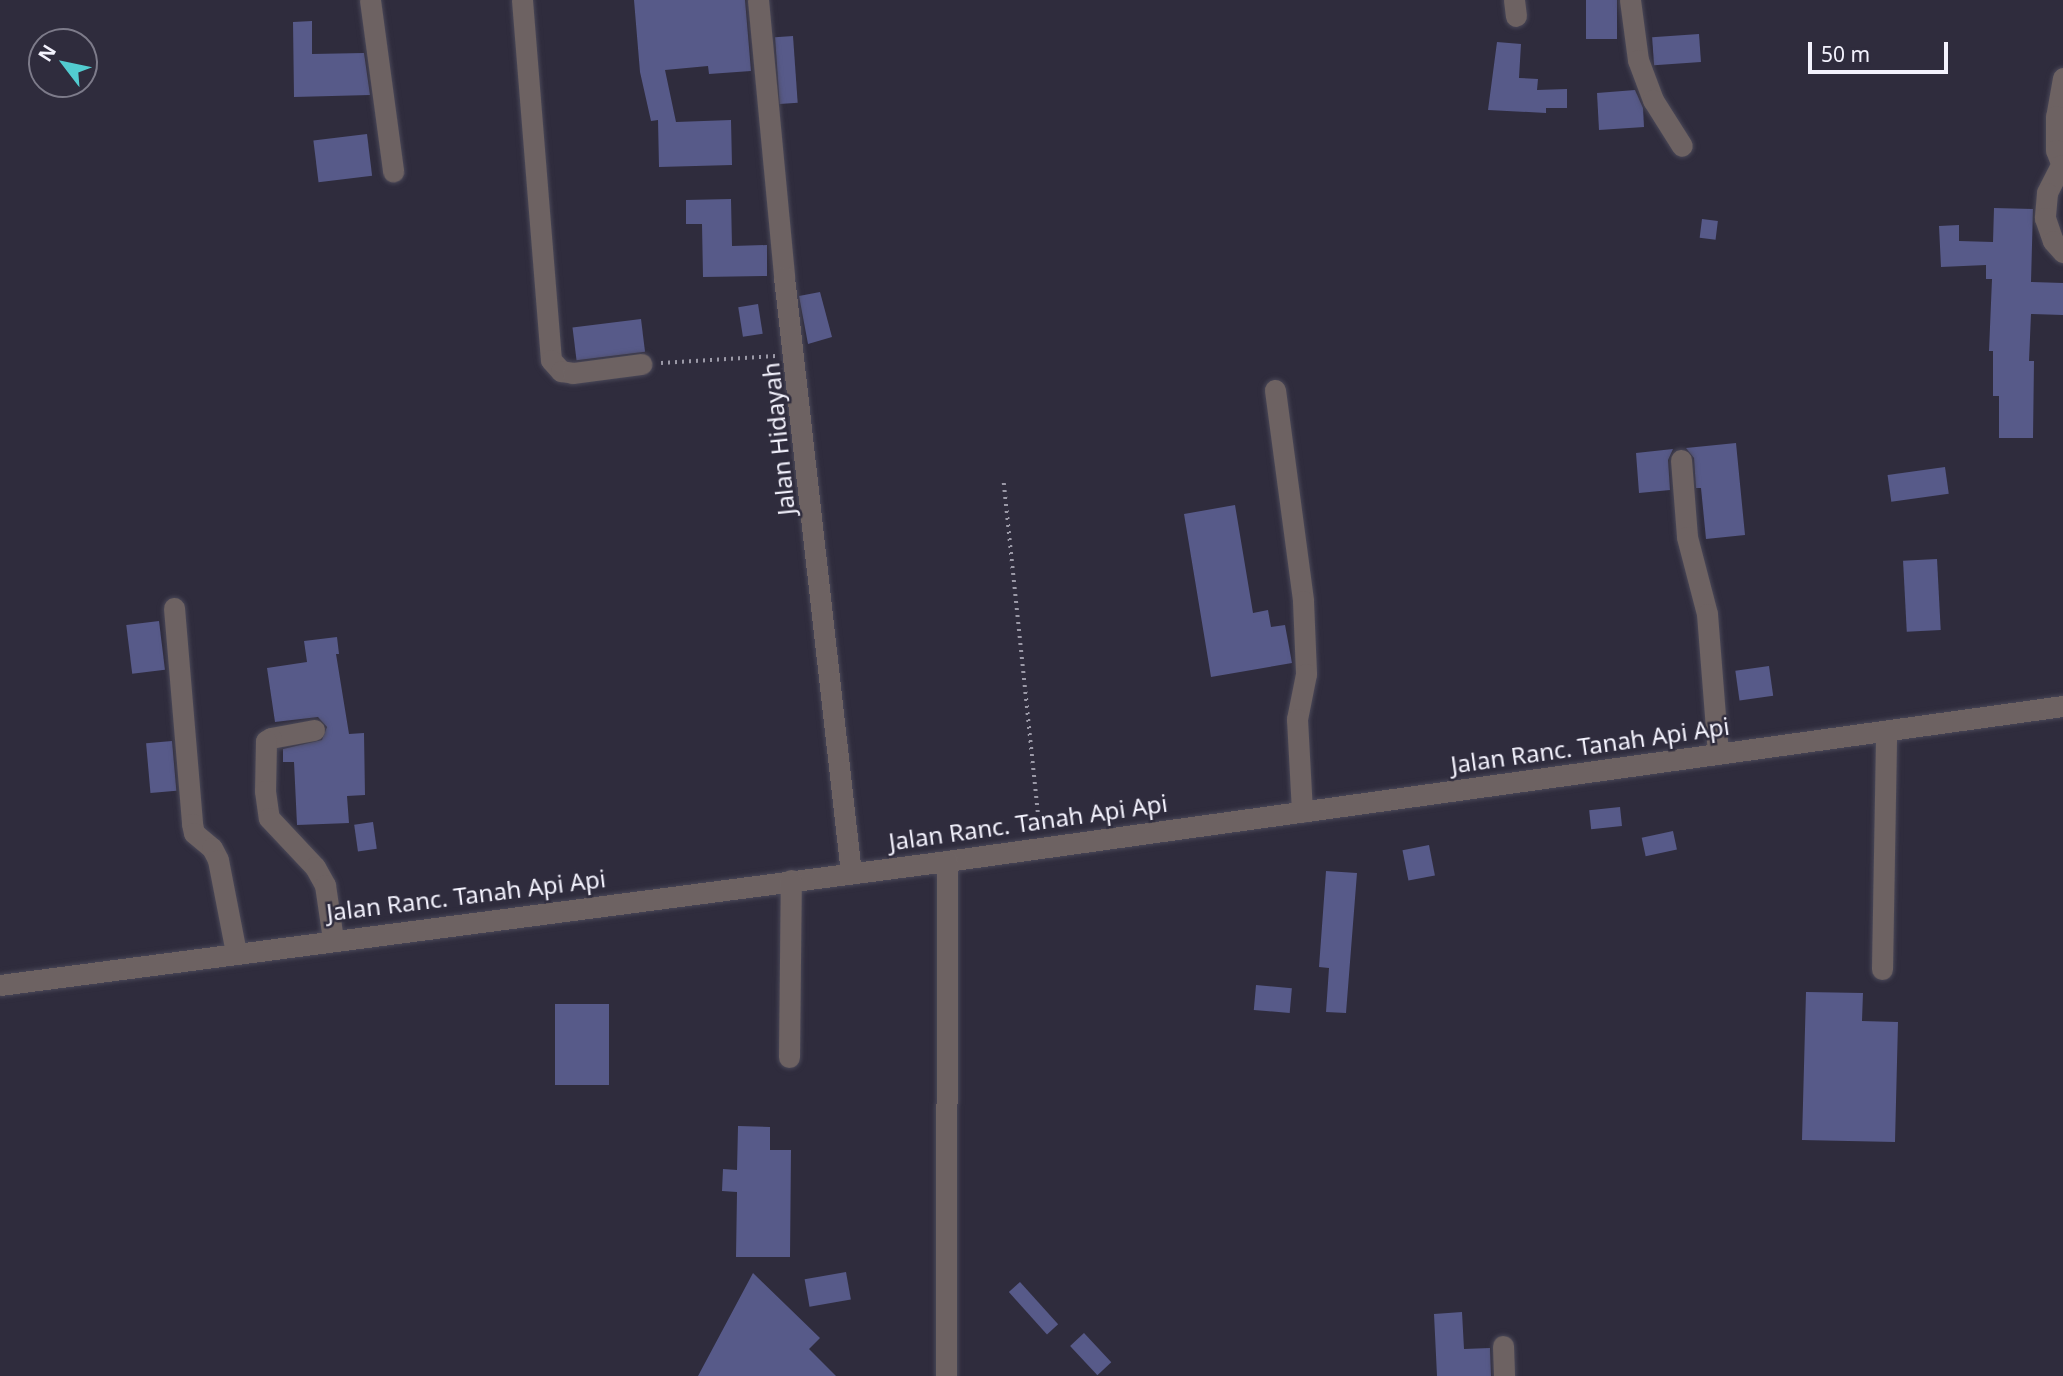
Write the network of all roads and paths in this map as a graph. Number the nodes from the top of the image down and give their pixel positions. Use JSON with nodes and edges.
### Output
{"nodes":[{"id":1,"x":370,"y":0,"type":"edge"},
{"id":2,"x":522,"y":0,"type":"edge"},
{"id":3,"x":758,"y":0,"type":"edge"},
{"id":4,"x":1630,"y":0,"type":"edge"},
{"id":5,"x":2063,"y":78,"type":"edge"},
{"id":6,"x":1682,"y":146,"type":"dead end"},
{"id":7,"x":2062,"y":166,"type":"edge"},
{"id":8,"x":393,"y":171,"type":"dead end"},
{"id":9,"x":2063,"y":252,"type":"edge"},
{"id":10,"x":795,"y":355,"type":"junction"},
{"id":11,"x":641,"y":364,"type":"joint"},
{"id":12,"x":1275,"y":390,"type":"dead end"},
{"id":13,"x":1681,"y":460,"type":"dead end"},
{"id":14,"x":1004,"y":483,"type":"dead end"},
{"id":15,"x":174,"y":608,"type":"dead end"},
{"id":16,"x":2063,"y":706,"type":"edge"},
{"id":17,"x":314,"y":730,"type":"dead end"},
{"id":18,"x":1886,"y":731,"type":"junction"},
{"id":19,"x":1718,"y":754,"type":"junction"},
{"id":20,"x":1302,"y":811,"type":"junction"},
{"id":21,"x":1042,"y":847,"type":"junction"},
{"id":22,"x":947,"y":860,"type":"junction"},
{"id":23,"x":851,"y":873,"type":"junction"},
{"id":24,"x":791,"y":880,"type":"junction"},
{"id":25,"x":333,"y":939,"type":"junction"},
{"id":26,"x":236,"y":953,"type":"junction"},
{"id":27,"x":1882,"y":970,"type":"dead end"},
{"id":28,"x":0,"y":985,"type":"edge"},
{"id":29,"x":789,"y":1057,"type":"dead end"},
{"id":30,"x":1503,"y":1346,"type":"dead end"},
{"id":31,"x":946,"y":1376,"type":"edge"},
{"id":32,"x":1504,"y":1376,"type":"edge"}],
"edges":[{"from":1,"to":8,"type":"street"},
{"from":2,"to":11,"type":"street"},
{"from":3,"to":10,"type":"street","name":"Jalan Hidayah"},
{"from":4,"to":6,"type":"street"},
{"from":5,"to":7,"type":"street"},
{"from":7,"to":9,"type":"street"},
{"from":10,"to":11,"type":"path"},
{"from":10,"to":23,"type":"street","name":"Jalan Hidayah"},
{"from":12,"to":20,"type":"street"},
{"from":13,"to":19,"type":"street"},
{"from":14,"to":21,"type":"path"},
{"from":15,"to":26,"type":"street"},
{"from":16,"to":18,"type":"street","name":"Jalan Ranc. Tanah Api Api"},
{"from":17,"to":25,"type":"street"},
{"from":18,"to":19,"type":"street","name":"Jalan Ranc. Tanah Api Api"},
{"from":18,"to":27,"type":"street"},
{"from":19,"to":20,"type":"street","name":"Jalan Ranc. Tanah Api Api"},
{"from":20,"to":21,"type":"street","name":"Jalan Ranc. Tanah Api Api"},
{"from":21,"to":22,"type":"street","name":"Jalan Ranc. Tanah Api Api"},
{"from":22,"to":23,"type":"street","name":"Jalan Ranc. Tanah Api Api"},
{"from":22,"to":31,"type":"street"},
{"from":23,"to":24,"type":"street","name":"Jalan Ranc. Tanah Api Api"},
{"from":24,"to":25,"type":"street","name":"Jalan Ranc. Tanah Api Api"},
{"from":24,"to":29,"type":"street"},
{"from":25,"to":26,"type":"street","name":"Jalan Ranc. Tanah Api Api"},
{"from":26,"to":28,"type":"street","name":"Jalan Ranc. Tanah Api Api"},
{"from":30,"to":32,"type":"street"}]}
